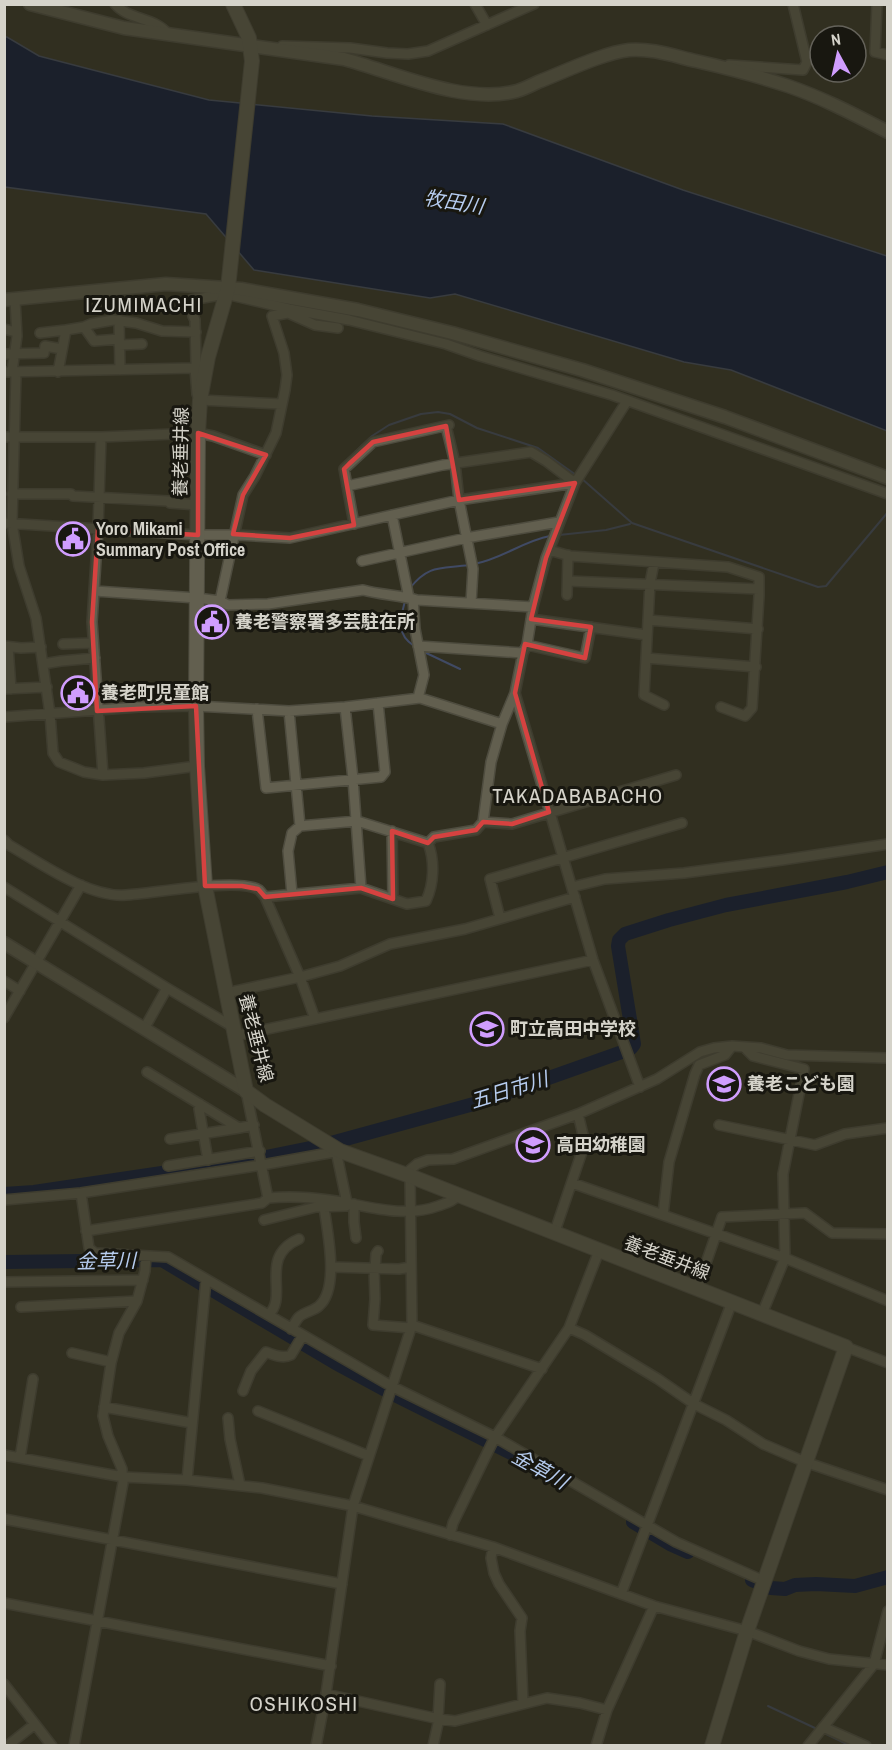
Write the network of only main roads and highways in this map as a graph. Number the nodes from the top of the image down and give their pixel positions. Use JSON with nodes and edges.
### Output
{"nodes":[{"id":1,"x":233,"y":4,"type":"edge"},
{"id":2,"x":712,"y":1746,"type":"edge"}],
"edges":[{"from":1,"to":2,"type":"main road","name":"養老垂井線"}]}
